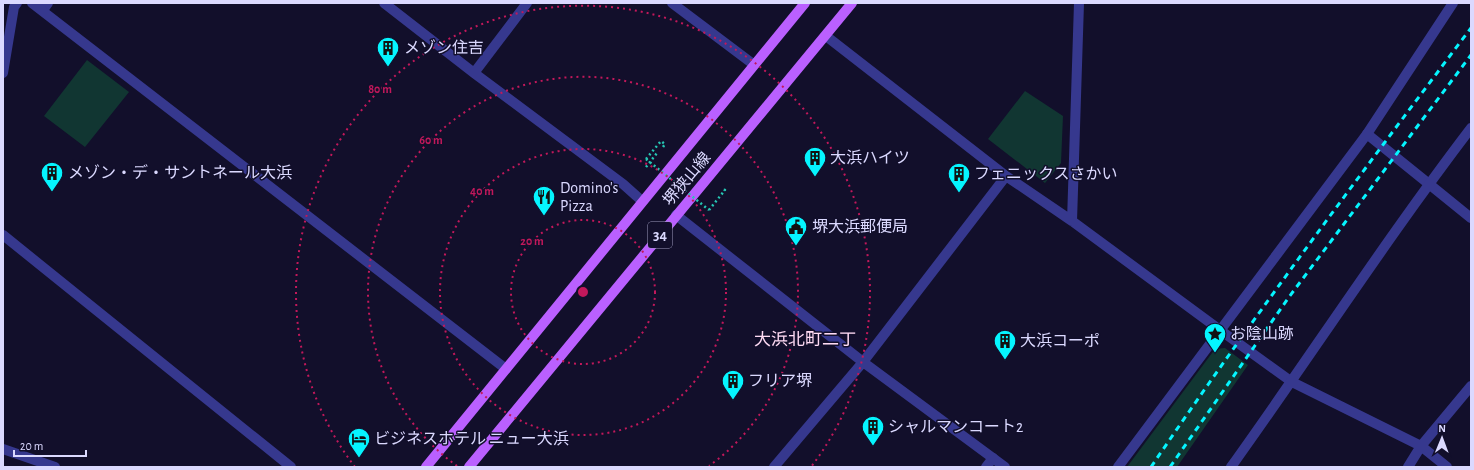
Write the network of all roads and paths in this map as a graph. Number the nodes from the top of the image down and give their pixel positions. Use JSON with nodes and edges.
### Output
{"nodes":[{"id":1,"x":17,"y":3,"type":"edge"},
{"id":2,"x":32,"y":3,"type":"edge"},
{"id":3,"x":384,"y":3,"type":"edge"},
{"id":4,"x":527,"y":3,"type":"edge"},
{"id":5,"x":672,"y":3,"type":"edge"},
{"id":6,"x":805,"y":3,"type":"edge"},
{"id":7,"x":852,"y":3,"type":"edge"},
{"id":8,"x":1079,"y":3,"type":"edge"},
{"id":9,"x":1453,"y":3,"type":"edge"},
{"id":10,"x":46,"y":7,"type":"edge"},
{"id":11,"x":826,"y":36,"type":"junction"},
{"id":12,"x":753,"y":64,"type":"junction"},
{"id":13,"x":3,"y":73,"type":"edge"},
{"id":14,"x":474,"y":73,"type":"junction"},
{"id":15,"x":1471,"y":128,"type":"edge"},
{"id":16,"x":1367,"y":134,"type":"junction"},
{"id":17,"x":646,"y":167,"type":"dead end"},
{"id":18,"x":1006,"y":176,"type":"junction"},
{"id":19,"x":1429,"y":184,"type":"junction"},
{"id":20,"x":642,"y":200,"type":"junction"},
{"id":21,"x":709,"y":205,"type":"dead end"},
{"id":22,"x":676,"y":215,"type":"junction"},
{"id":23,"x":1471,"y":218,"type":"edge"},
{"id":24,"x":1072,"y":221,"type":"junction"},
{"id":25,"x":3,"y":235,"type":"edge"},
{"id":26,"x":1220,"y":330,"type":"junction"},
{"id":27,"x":863,"y":362,"type":"junction"},
{"id":28,"x":506,"y":369,"type":"junction"},
{"id":29,"x":1292,"y":382,"type":"junction"},
{"id":30,"x":1471,"y":386,"type":"edge"},
{"id":31,"x":1421,"y":446,"type":"junction"},
{"id":32,"x":3,"y":449,"type":"edge"},
{"id":33,"x":993,"y":458,"type":"junction"},
{"id":34,"x":55,"y":467,"type":"edge"},
{"id":35,"x":291,"y":467,"type":"edge"},
{"id":36,"x":426,"y":467,"type":"edge"},
{"id":37,"x":469,"y":467,"type":"edge"},
{"id":38,"x":774,"y":467,"type":"edge"},
{"id":39,"x":986,"y":467,"type":"edge"},
{"id":40,"x":1005,"y":467,"type":"edge"},
{"id":41,"x":1118,"y":467,"type":"edge"},
{"id":42,"x":1231,"y":467,"type":"edge"},
{"id":43,"x":1408,"y":467,"type":"edge"},
{"id":44,"x":1447,"y":467,"type":"edge"}],
"edges":[{"from":1,"to":13,"type":"street"},
{"from":2,"to":10,"type":"street"},
{"from":3,"to":14,"type":"street"},
{"from":4,"to":14,"type":"street"},
{"from":5,"to":12,"type":"street"},
{"from":6,"to":12,"type":"main road","name":"堺狭山線","number":"34"},
{"from":7,"to":11,"type":"main road","name":"堺狭山線","number":"34"},
{"from":8,"to":24,"type":"street"},
{"from":9,"to":16,"type":"street"},
{"from":10,"to":28,"type":"street"},
{"from":11,"to":18,"type":"street"},
{"from":11,"to":22,"type":"main road","name":"堺狭山線","number":"34"},
{"from":12,"to":20,"type":"main road","name":"堺狭山線","number":"34"},
{"from":14,"to":20,"type":"street"},
{"from":15,"to":19,"type":"street"},
{"from":16,"to":19,"type":"street"},
{"from":16,"to":26,"type":"street"},
{"from":17,"to":21,"type":"path","bridge":true},
{"from":18,"to":24,"type":"street"},
{"from":18,"to":27,"type":"street"},
{"from":19,"to":23,"type":"street"},
{"from":19,"to":29,"type":"street"},
{"from":20,"to":28,"type":"main road","name":"堺狭山線","number":"34"},
{"from":22,"to":27,"type":"street"},
{"from":22,"to":37,"type":"main road","name":"堺狭山線","number":"34"},
{"from":24,"to":26,"type":"street"},
{"from":25,"to":35,"type":"street"},
{"from":26,"to":29,"type":"street"},
{"from":26,"to":41,"type":"street"},
{"from":27,"to":33,"type":"street"},
{"from":27,"to":38,"type":"street"},
{"from":28,"to":36,"type":"main road","name":"堺狭山線","number":"34"},
{"from":29,"to":31,"type":"street"},
{"from":29,"to":42,"type":"street"},
{"from":30,"to":31,"type":"street"},
{"from":31,"to":43,"type":"street"},
{"from":31,"to":44,"type":"street"},
{"from":32,"to":34,"type":"street"},
{"from":33,"to":39,"type":"street"},
{"from":33,"to":40,"type":"street"}]}
